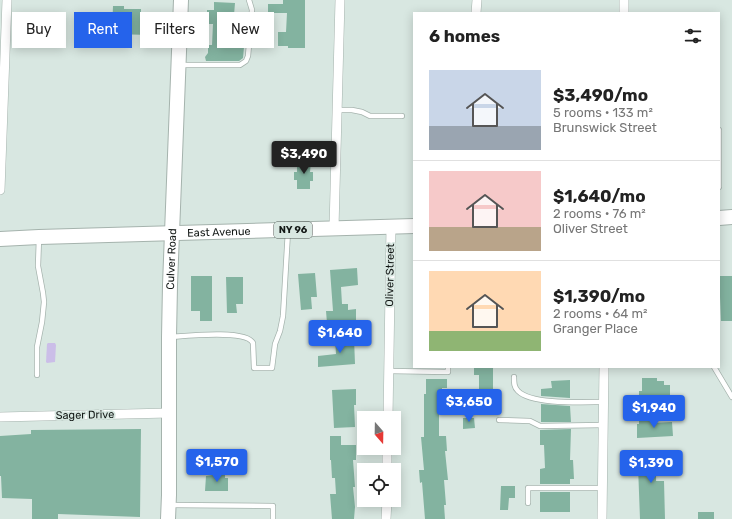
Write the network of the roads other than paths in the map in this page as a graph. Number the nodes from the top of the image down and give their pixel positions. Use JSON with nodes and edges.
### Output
{"nodes":[{"id":1,"x":7,"y":0,"type":"edge"},
{"id":2,"x":181,"y":0,"type":"edge"},
{"id":3,"x":249,"y":0,"type":"edge"},
{"id":4,"x":340,"y":0,"type":"edge"},
{"id":5,"x":476,"y":0,"type":"edge"},
{"id":6,"x":624,"y":0,"type":"edge"},
{"id":7,"x":476,"y":12,"type":"edge"},
{"id":8,"x":624,"y":12,"type":"edge"},
{"id":9,"x":178,"y":66,"type":"junction"},
{"id":10,"x":337,"y":110,"type":"junction"},
{"id":11,"x":402,"y":116,"type":"dead end"},
{"id":12,"x":0,"y":190,"type":"edge"},
{"id":13,"x":732,"y":217,"type":"edge"},
{"id":14,"x":720,"y":218,"type":"edge"},
{"id":15,"x":413,"y":226,"type":"edge"},
{"id":16,"x":334,"y":228,"type":"junction"},
{"id":17,"x":391,"y":228,"type":"junction"},
{"id":18,"x":288,"y":230,"type":"junction"},
{"id":19,"x":171,"y":233,"type":"junction"},
{"id":20,"x":39,"y":237,"type":"junction"},
{"id":21,"x":0,"y":239,"type":"edge"},
{"id":22,"x":169,"y":337,"type":"junction"},
{"id":23,"x":448,"y":368,"type":"edge"},
{"id":24,"x":604,"y":368,"type":"edge"},
{"id":25,"x":715,"y":368,"type":"edge"},
{"id":26,"x":389,"y":371,"type":"junction"},
{"id":27,"x":37,"y":375,"type":"dead end"},
{"id":28,"x":514,"y":377,"type":"dead end"},
{"id":29,"x":732,"y":398,"type":"edge"},
{"id":30,"x":604,"y":402,"type":"junction"},
{"id":31,"x":388,"y":411,"type":"edge"},
{"id":32,"x":169,"y":413,"type":"junction"},
{"id":33,"x":0,"y":417,"type":"edge"},
{"id":34,"x":499,"y":420,"type":"dead end"},
{"id":35,"x":603,"y":425,"type":"junction"},
{"id":36,"x":602,"y":488,"type":"junction"},
{"id":37,"x":528,"y":503,"type":"dead end"},
{"id":38,"x":387,"y":507,"type":"edge"},
{"id":39,"x":168,"y":512,"type":"edge"},
{"id":40,"x":273,"y":519,"type":"edge"},
{"id":41,"x":386,"y":519,"type":"edge"},
{"id":42,"x":602,"y":519,"type":"edge"}],
"edges":[{"from":1,"to":12,"type":"street"},
{"from":2,"to":9,"type":"main road","name":"Culver Road"},
{"from":3,"to":9,"type":"lane"},
{"from":4,"to":10,"type":"street"},
{"from":5,"to":7,"type":"street"},
{"from":6,"to":8,"type":"street"},
{"from":9,"to":19,"type":"main road","name":"Culver Road"},
{"from":10,"to":11,"type":"lane"},
{"from":10,"to":16,"type":"street"},
{"from":13,"to":14,"type":"main road"},
{"from":15,"to":17,"type":"main road","name":"East Avenue","number":"NY 96"},
{"from":16,"to":17,"type":"main road","name":"East Avenue","number":"NY 96"},
{"from":16,"to":18,"type":"main road","name":"East Avenue","number":"NY 96"},
{"from":17,"to":26,"type":"street","name":"Oliver Street"},
{"from":18,"to":19,"type":"main road","name":"East Avenue","number":"NY 96"},
{"from":18,"to":22,"type":"lane"},
{"from":19,"to":20,"type":"main road","name":"East Avenue","number":"NY 96"},
{"from":19,"to":22,"type":"main road","name":"Culver Road"},
{"from":20,"to":21,"type":"main road","name":"East Avenue","number":"NY 96"},
{"from":20,"to":27,"type":"lane"},
{"from":22,"to":32,"type":"main road","name":"Culver Road"},
{"from":23,"to":26,"type":"lane"},
{"from":24,"to":30,"type":"street"},
{"from":25,"to":29,"type":"lane"},
{"from":26,"to":31,"type":"street","name":"Oliver Street"},
{"from":28,"to":30,"type":"lane"},
{"from":30,"to":35,"type":"street"},
{"from":32,"to":33,"type":"street","name":"Sager Drive"},
{"from":32,"to":39,"type":"main road","name":"Culver Road"},
{"from":34,"to":35,"type":"lane"},
{"from":35,"to":36,"type":"street"},
{"from":36,"to":37,"type":"lane"},
{"from":36,"to":42,"type":"street"},
{"from":38,"to":41,"type":"street"},
{"from":39,"to":40,"type":"lane"}]}
